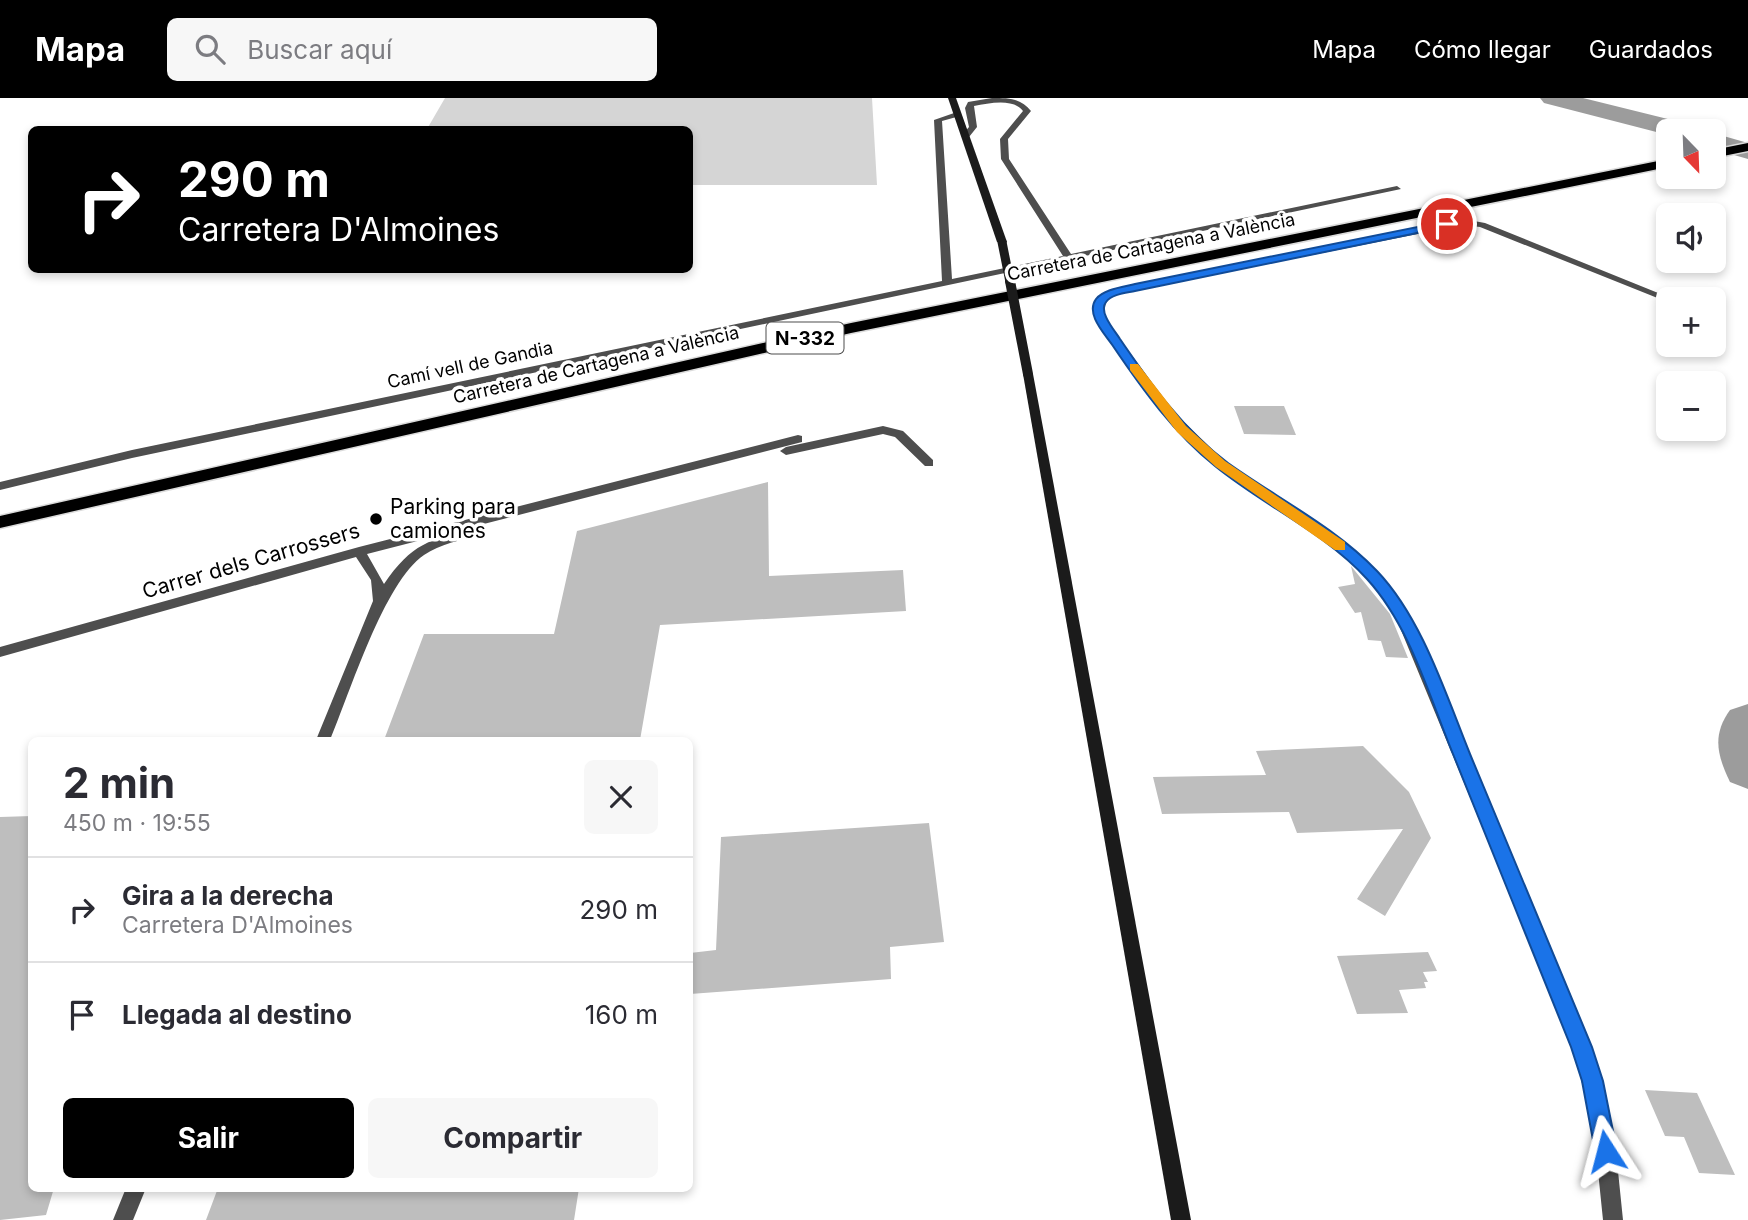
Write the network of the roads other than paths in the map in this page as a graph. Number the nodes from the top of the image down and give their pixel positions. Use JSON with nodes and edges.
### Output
{"nodes":[{"id":1,"x":952,"y":98,"type":"edge"},
{"id":2,"x":1005,"y":98,"type":"edge"},
{"id":3,"x":957,"y":114,"type":"junction"},
{"id":4,"x":966,"y":135,"type":"junction"},
{"id":5,"x":1748,"y":147,"type":"edge"},
{"id":6,"x":1726,"y":151,"type":"edge"},
{"id":7,"x":1656,"y":165,"type":"edge"},
{"id":8,"x":1397,"y":189,"type":"dead end"},
{"id":9,"x":1069,"y":258,"type":"junction"},
{"id":10,"x":947,"y":281,"type":"junction"},
{"id":11,"x":1656,"y":294,"type":"edge"},
{"id":12,"x":798,"y":439,"type":"dead end"},
{"id":13,"x":929,"y":463,"type":"dead end"},
{"id":14,"x":0,"y":486,"type":"edge"},
{"id":15,"x":0,"y":522,"type":"edge"},
{"id":16,"x":359,"y":552,"type":"junction"},
{"id":17,"x":380,"y":601,"type":"junction"},
{"id":18,"x":0,"y":652,"type":"edge"},
{"id":19,"x":324,"y":737,"type":"edge"},
{"id":20,"x":134,"y":1192,"type":"edge"},
{"id":21,"x":123,"y":1220,"type":"edge"},
{"id":22,"x":1181,"y":1220,"type":"edge"},
{"id":23,"x":1612,"y":1220,"type":"edge"}],
"edges":[{"from":1,"to":3,"type":"main road"},
{"from":2,"to":4,"type":"street"},
{"from":2,"to":9,"type":"street"},
{"from":3,"to":4,"type":"main road"},
{"from":3,"to":10,"type":"street"},
{"from":4,"to":22,"type":"main road","bridge":true},
{"from":5,"to":6,"type":"highway"},
{"from":7,"to":15,"type":"highway","name":"Carretera de Cartagena a València","number":"N-332"},
{"from":8,"to":9,"type":"street","name":"Camí vell de Gandia"},
{"from":9,"to":10,"type":"street","name":"Camí vell de Gandia"},
{"from":10,"to":14,"type":"street","name":"Camí vell de Gandia"},
{"from":11,"to":23,"type":"street"},
{"from":12,"to":16,"type":"street","name":"Carrer dels Carrossers"},
{"from":13,"to":17,"type":"street"},
{"from":16,"to":17,"type":"street"},
{"from":16,"to":18,"type":"street","name":"Carrer dels Carrossers"},
{"from":17,"to":19,"type":"street"},
{"from":20,"to":21,"type":"street"}]}
